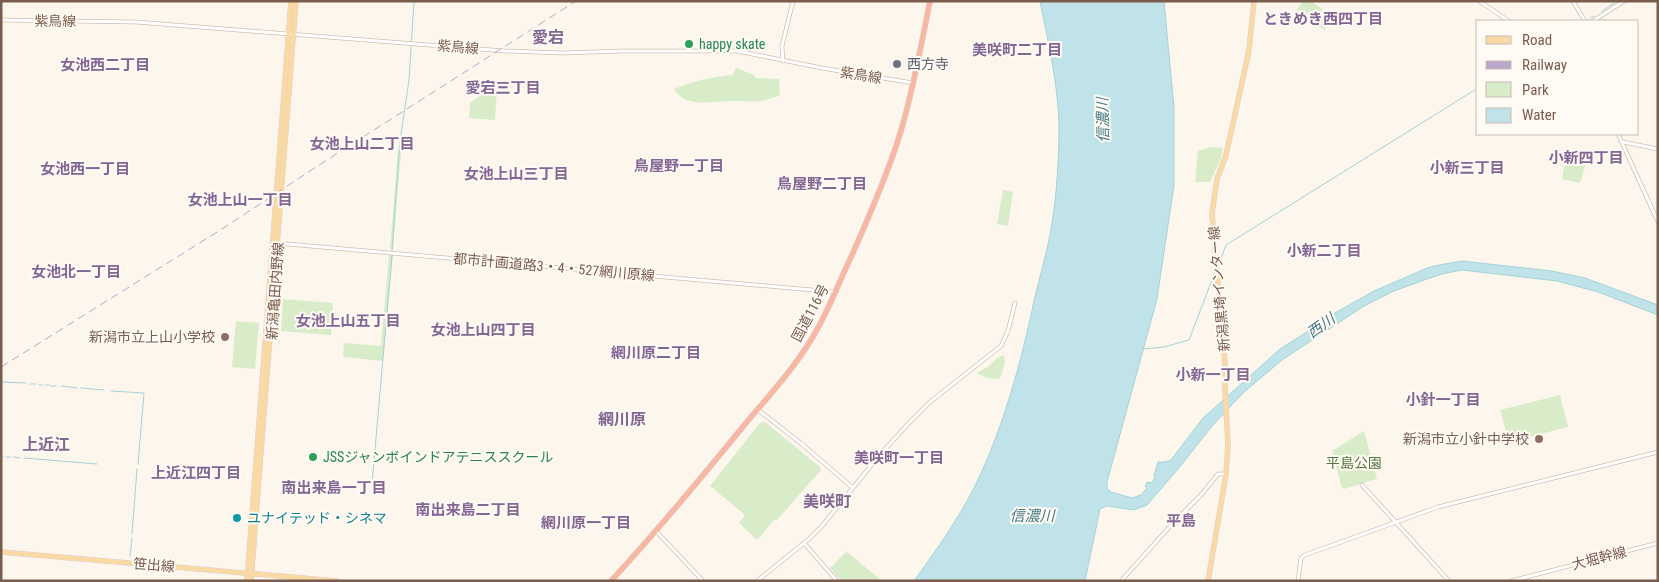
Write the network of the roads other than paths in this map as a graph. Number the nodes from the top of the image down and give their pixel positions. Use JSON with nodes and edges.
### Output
{"nodes":[{"id":1,"x":291,"y":1,"type":"edge"},
{"id":2,"x":296,"y":1,"type":"edge"},
{"id":3,"x":793,"y":1,"type":"edge"},
{"id":4,"x":930,"y":1,"type":"edge"},
{"id":5,"x":1254,"y":1,"type":"edge"},
{"id":6,"x":1479,"y":1,"type":"edge"},
{"id":7,"x":1573,"y":1,"type":"edge"},
{"id":8,"x":1624,"y":1,"type":"edge"},
{"id":9,"x":1,"y":20,"type":"edge"},
{"id":10,"x":1508,"y":20,"type":"edge"},
{"id":11,"x":1584,"y":20,"type":"edge"},
{"id":12,"x":1595,"y":20,"type":"edge"},
{"id":13,"x":291,"y":34,"type":"junction"},
{"id":14,"x":783,"y":61,"type":"junction"},
{"id":15,"x":913,"y":83,"type":"junction"},
{"id":16,"x":1618,"y":135,"type":"edge"},
{"id":17,"x":1622,"y":142,"type":"junction"},
{"id":18,"x":1658,"y":149,"type":"edge"},
{"id":19,"x":1658,"y":222,"type":"edge"},
{"id":20,"x":276,"y":243,"type":"junction"},
{"id":21,"x":835,"y":292,"type":"junction"},
{"id":22,"x":1015,"y":303,"type":"dead end"},
{"id":23,"x":758,"y":409,"type":"junction"},
{"id":24,"x":1658,"y":452,"type":"edge"},
{"id":25,"x":1226,"y":474,"type":"junction"},
{"id":26,"x":1362,"y":485,"type":"dead end"},
{"id":27,"x":853,"y":488,"type":"junction"},
{"id":28,"x":1395,"y":523,"type":"junction"},
{"id":29,"x":656,"y":531,"type":"junction"},
{"id":30,"x":804,"y":542,"type":"junction"},
{"id":31,"x":1658,"y":543,"type":"edge"},
{"id":32,"x":1,"y":552,"type":"edge"},
{"id":33,"x":250,"y":574,"type":"junction"},
{"id":34,"x":247,"y":581,"type":"edge"},
{"id":35,"x":251,"y":581,"type":"edge"},
{"id":36,"x":337,"y":581,"type":"edge"},
{"id":37,"x":610,"y":581,"type":"edge"},
{"id":38,"x":703,"y":581,"type":"edge"},
{"id":39,"x":757,"y":581,"type":"edge"},
{"id":40,"x":836,"y":581,"type":"edge"},
{"id":41,"x":1121,"y":581,"type":"edge"},
{"id":42,"x":1208,"y":581,"type":"edge"},
{"id":43,"x":1298,"y":581,"type":"edge"},
{"id":44,"x":1448,"y":581,"type":"edge"},
{"id":45,"x":1511,"y":581,"type":"edge"}],
"edges":[{"from":1,"to":13,"type":"main road","name":"新潟亀田内野線"},
{"from":2,"to":13,"type":"main road","name":"新潟亀田内野線"},
{"from":3,"to":14,"type":"street"},
{"from":4,"to":15,"type":"highway","name":"国道116号"},
{"from":5,"to":25,"type":"main road","name":"新潟黒埼インター線"},
{"from":6,"to":10,"type":"street"},
{"from":7,"to":11,"type":"street"},
{"from":8,"to":12,"type":"street"},
{"from":9,"to":13,"type":"street","name":"紫鳥線"},
{"from":13,"to":14,"type":"street","name":"紫鳥線"},
{"from":13,"to":20,"type":"main road","name":"新潟亀田内野線"},
{"from":14,"to":15,"type":"street","name":"紫鳥線"},
{"from":15,"to":21,"type":"highway","name":"国道116号"},
{"from":16,"to":17,"type":"street"},
{"from":17,"to":18,"type":"street"},
{"from":17,"to":19,"type":"street"},
{"from":20,"to":21,"type":"street","name":"都市計画道路3・4・527網川原線"},
{"from":20,"to":33,"type":"main road","name":"新潟亀田内野線"},
{"from":21,"to":23,"type":"highway","name":"国道116号"},
{"from":22,"to":27,"type":"street"},
{"from":23,"to":27,"type":"street"},
{"from":23,"to":29,"type":"highway","name":"国道116号"},
{"from":24,"to":28,"type":"street"},
{"from":25,"to":41,"type":"street"},
{"from":25,"to":42,"type":"main road","name":"新潟黒埼インター線"},
{"from":26,"to":28,"type":"street"},
{"from":27,"to":30,"type":"street"},
{"from":28,"to":43,"type":"street"},
{"from":28,"to":44,"type":"street"},
{"from":29,"to":37,"type":"highway","name":"国道116号"},
{"from":29,"to":38,"type":"street"},
{"from":30,"to":39,"type":"street"},
{"from":30,"to":40,"type":"street"},
{"from":31,"to":45,"type":"street","name":"大堀幹線"},
{"from":32,"to":33,"type":"main road","name":"笹出線"},
{"from":33,"to":34,"type":"main road","name":"新潟亀田内野線"},
{"from":33,"to":35,"type":"main road","name":"新潟亀田内野線"},
{"from":33,"to":36,"type":"main road","name":"笹出線"}]}
